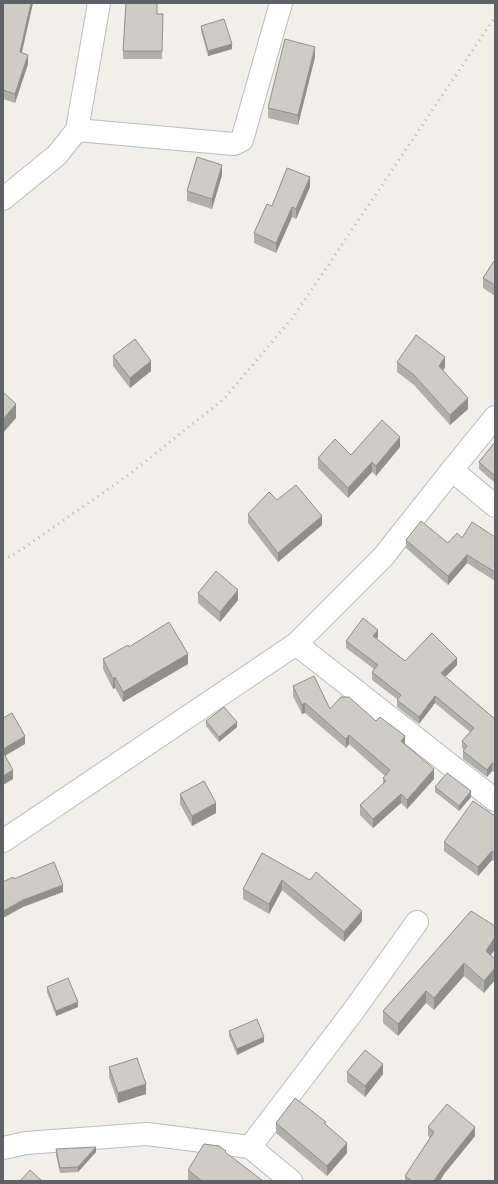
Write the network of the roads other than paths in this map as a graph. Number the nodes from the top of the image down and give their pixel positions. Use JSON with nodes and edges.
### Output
{"nodes":[{"id":1,"x":99,"y":3,"type":"edge"},
{"id":2,"x":281,"y":3,"type":"edge"},
{"id":3,"x":77,"y":130,"type":"junction"},
{"id":4,"x":3,"y":199,"type":"edge"},
{"id":5,"x":495,"y":417,"type":"edge"},
{"id":6,"x":452,"y":470,"type":"junction"},
{"id":7,"x":495,"y":506,"type":"edge"},
{"id":8,"x":296,"y":644,"type":"junction"},
{"id":9,"x":495,"y":800,"type":"edge"},
{"id":10,"x":3,"y":841,"type":"edge"},
{"id":11,"x":417,"y":922,"type":"dead end"},
{"id":12,"x":250,"y":1147,"type":"junction"},
{"id":13,"x":3,"y":1148,"type":"edge"},
{"id":14,"x":291,"y":1181,"type":"edge"}],
"edges":[{"from":1,"to":3,"type":"street"},
{"from":2,"to":3,"type":"street"},
{"from":3,"to":4,"type":"street"},
{"from":5,"to":6,"type":"street"},
{"from":6,"to":7,"type":"street"},
{"from":6,"to":8,"type":"street"},
{"from":8,"to":9,"type":"street"},
{"from":8,"to":10,"type":"street"},
{"from":11,"to":12,"type":"street"},
{"from":12,"to":13,"type":"street"},
{"from":12,"to":14,"type":"street"}]}
